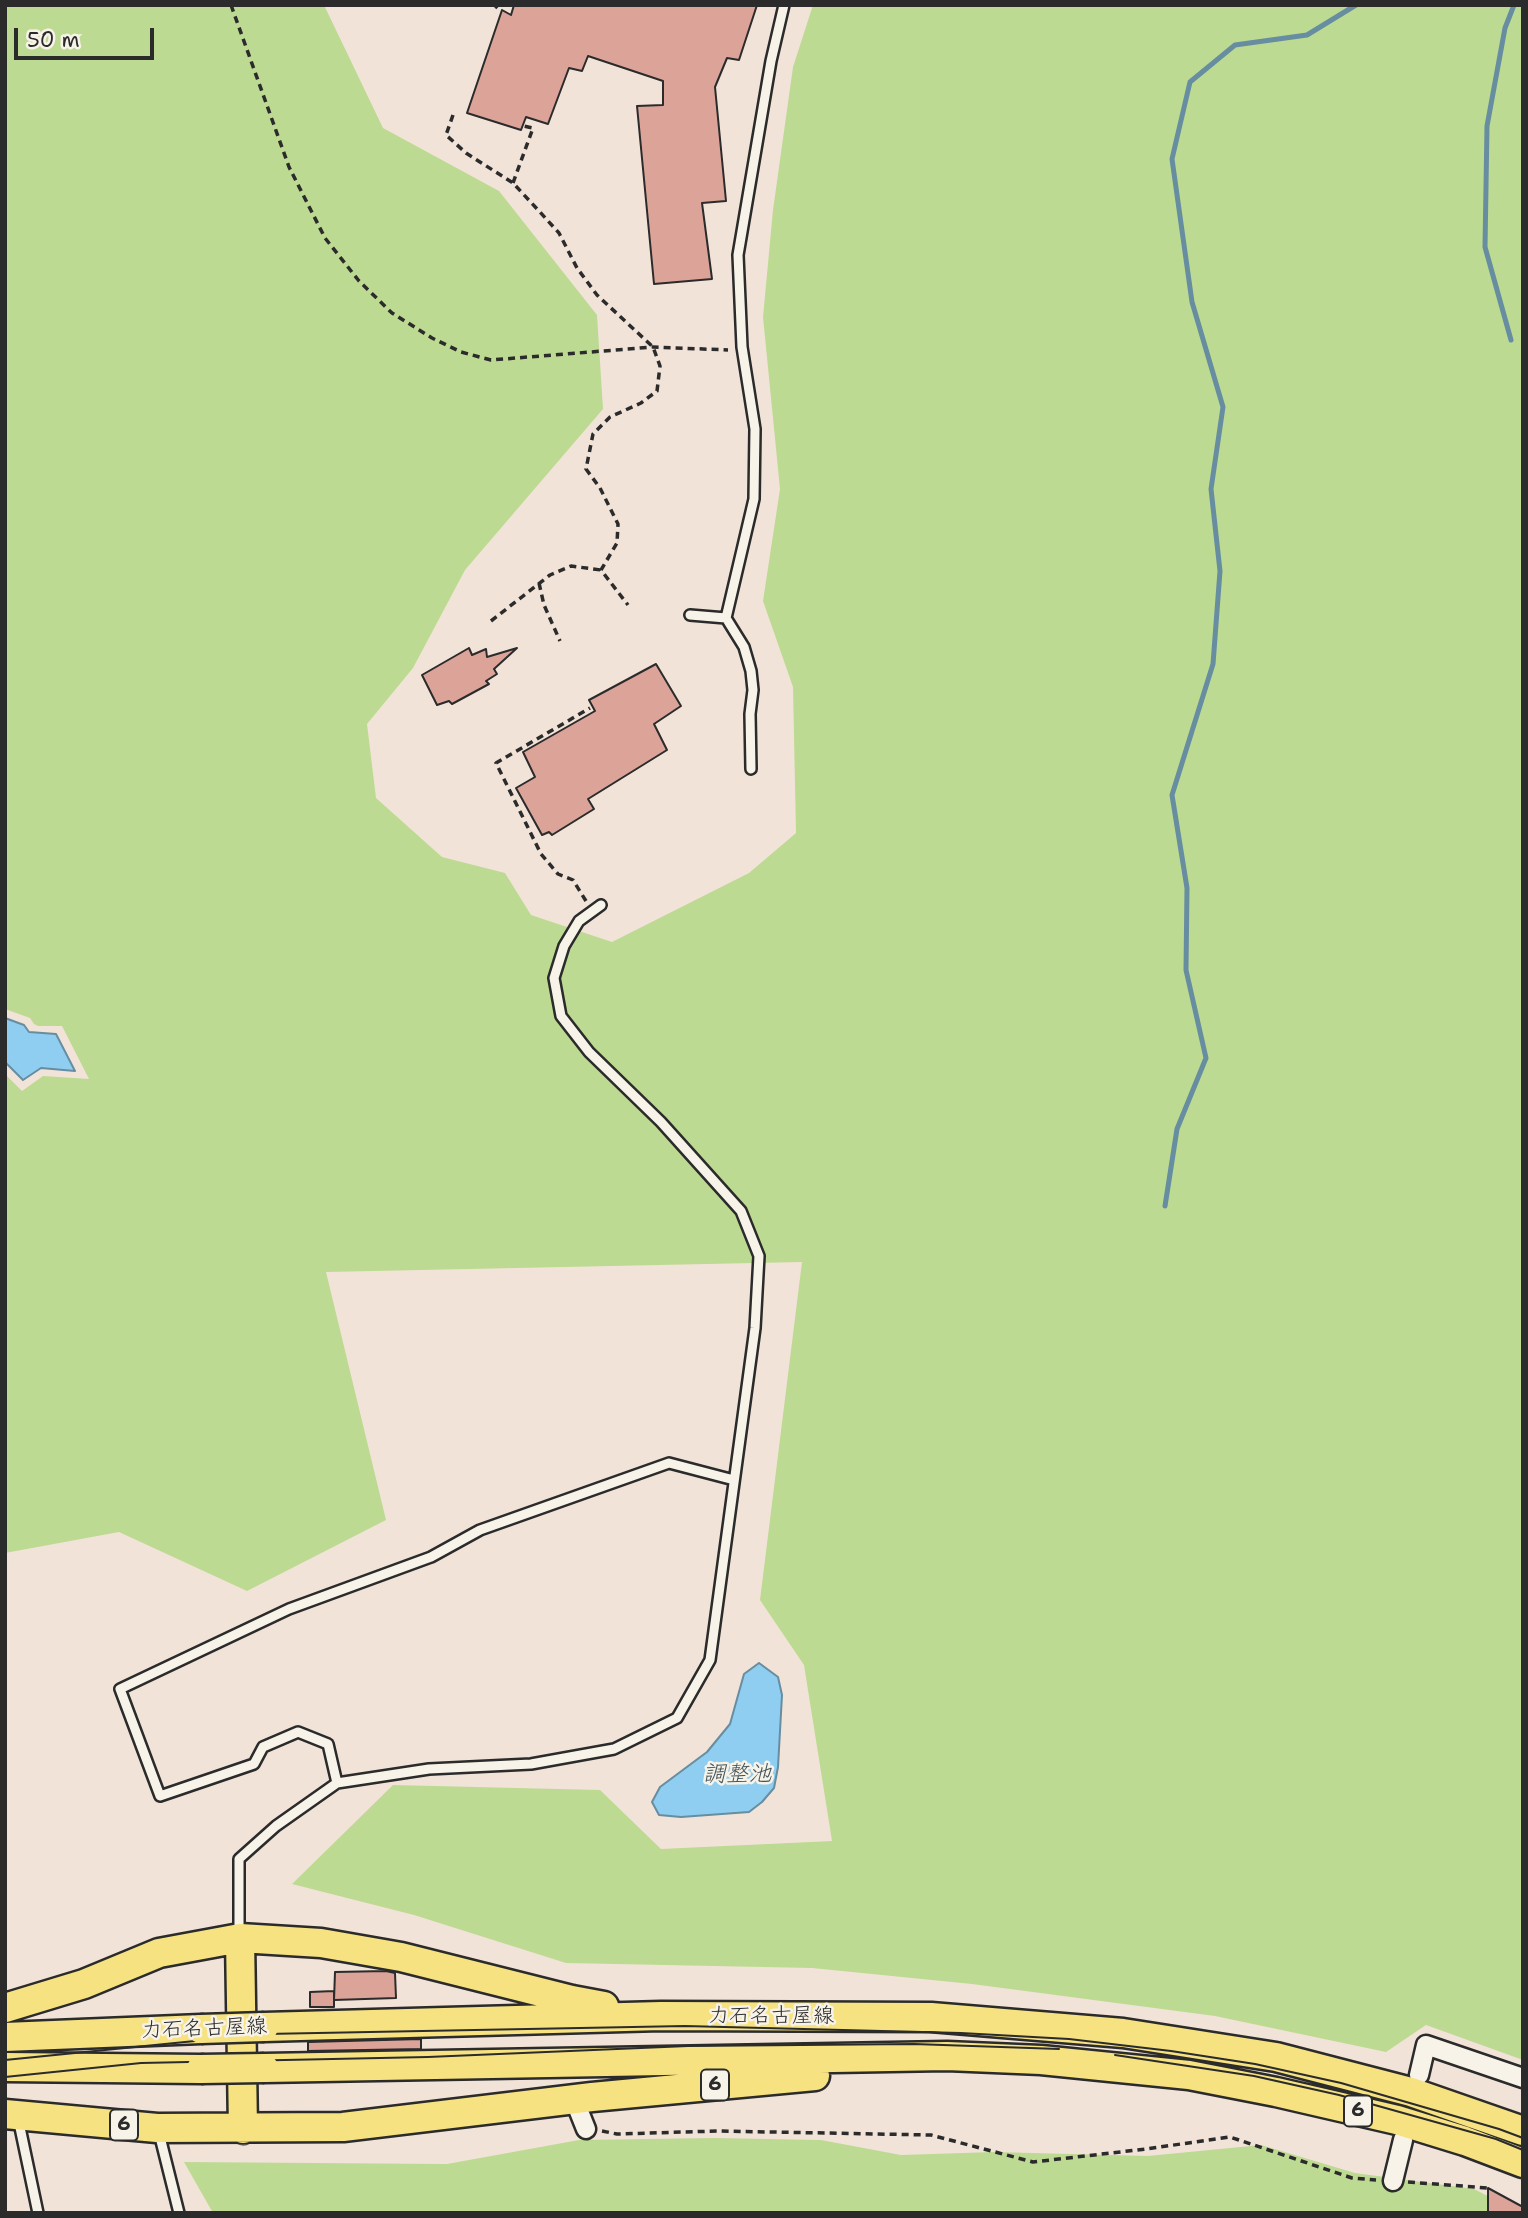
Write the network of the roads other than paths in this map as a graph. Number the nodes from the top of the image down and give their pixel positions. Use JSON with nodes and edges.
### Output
{"nodes":[{"id":1,"x":784,"y":5,"type":"edge"},
{"id":2,"x":690,"y":615,"type":"dead end"},
{"id":3,"x":726,"y":618,"type":"junction"},
{"id":4,"x":751,"y":769,"type":"dead end"},
{"id":5,"x":601,"y":905,"type":"dead end"},
{"id":6,"x":734,"y":1480,"type":"junction"},
{"id":7,"x":337,"y":1783,"type":"junction"},
{"id":8,"x":240,"y":1938,"type":"junction"},
{"id":9,"x":5,"y":2008,"type":"edge"},
{"id":10,"x":661,"y":2016,"type":"junction"},
{"id":11,"x":5,"y":2037,"type":"edge"},
{"id":12,"x":5,"y":2067,"type":"edge"},
{"id":13,"x":1419,"y":2074,"type":"dead end"},
{"id":14,"x":1189,"y":2075,"type":"junction"},
{"id":15,"x":1523,"y":2078,"type":"edge"},
{"id":16,"x":574,"y":2099,"type":"junction"},
{"id":17,"x":12,"y":2115,"type":"edge"},
{"id":18,"x":158,"y":2128,"type":"junction"},
{"id":19,"x":243,"y":2129,"type":"junction"},
{"id":20,"x":586,"y":2129,"type":"road end"},
{"id":21,"x":1523,"y":2131,"type":"edge"},
{"id":22,"x":1403,"y":2140,"type":"dead end"},
{"id":23,"x":1523,"y":2163,"type":"edge"},
{"id":24,"x":1393,"y":2181,"type":"road end"},
{"id":25,"x":38,"y":2213,"type":"edge"},
{"id":26,"x":179,"y":2213,"type":"edge"}],
"edges":[{"from":1,"to":3,"type":"lane"},
{"from":2,"to":3,"type":"lane"},
{"from":3,"to":4,"type":"lane"},
{"from":5,"to":6,"type":"lane"},
{"from":6,"to":7,"type":"lane"},
{"from":6,"to":7,"type":"lane"},
{"from":7,"to":8,"type":"lane"},
{"from":8,"to":9,"type":"main road","number":"6"},
{"from":8,"to":10,"type":"main road","number":"6"},
{"from":8,"to":19,"type":"main road"},
{"from":10,"to":11,"type":"main road","name":"力石名古屋線","number":"6","bridge":true},
{"from":10,"to":21,"type":"main road","name":"力石名古屋線","number":"6"},
{"from":12,"to":14,"type":"main road","name":"力石名古屋線","number":"6","bridge":true},
{"from":13,"to":15,"type":"street"},
{"from":14,"to":16,"type":"main road","number":"6"},
{"from":14,"to":23,"type":"main road","name":"力石名古屋線","number":"6"},
{"from":16,"to":19,"type":"main road","number":"6"},
{"from":16,"to":20,"type":"street"},
{"from":17,"to":18,"type":"main road","number":"6"},
{"from":17,"to":25,"type":"lane"},
{"from":18,"to":19,"type":"main road","number":"6"},
{"from":18,"to":26,"type":"lane"},
{"from":22,"to":24,"type":"street"}]}
